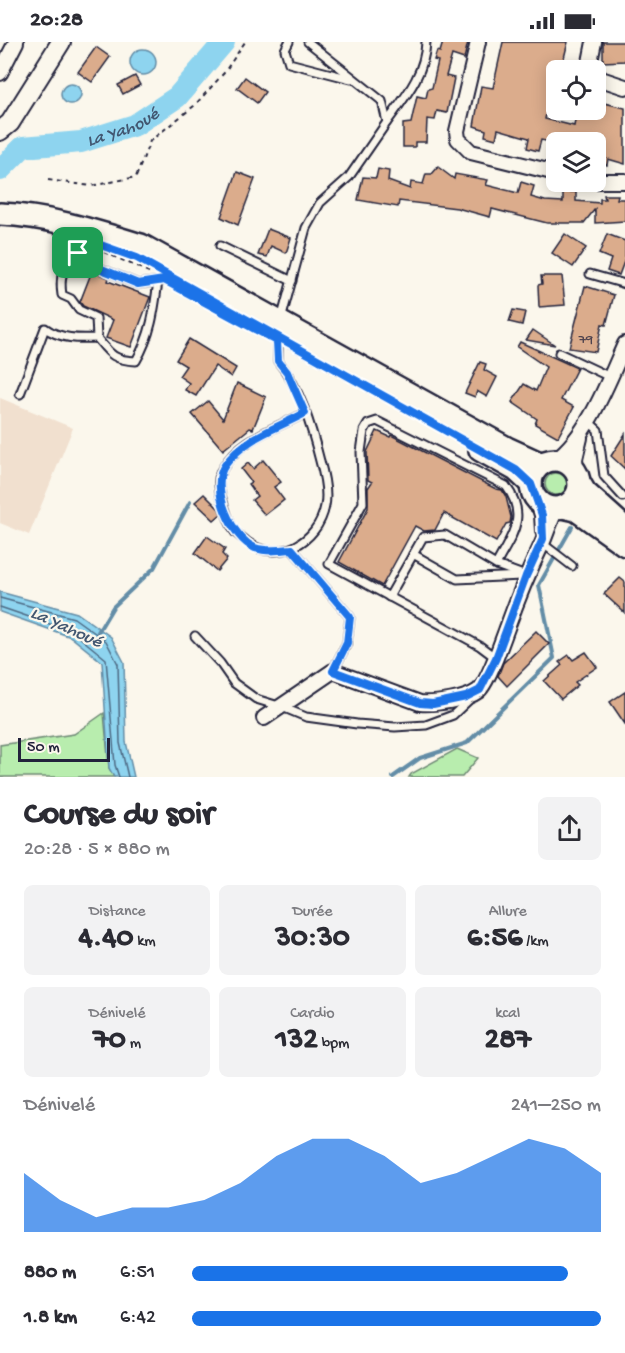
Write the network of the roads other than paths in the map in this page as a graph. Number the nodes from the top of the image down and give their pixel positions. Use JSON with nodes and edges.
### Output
{"nodes":[{"id":1,"x":16,"y":42,"type":"edge"},
{"id":2,"x":61,"y":42,"type":"edge"},
{"id":3,"x":289,"y":42,"type":"edge"},
{"id":4,"x":308,"y":42,"type":"edge"},
{"id":5,"x":426,"y":42,"type":"edge"},
{"id":6,"x":478,"y":42,"type":"edge"},
{"id":7,"x":594,"y":42,"type":"edge"},
{"id":8,"x":590,"y":60,"type":"edge"},
{"id":9,"x":0,"y":73,"type":"edge"},
{"id":10,"x":354,"y":80,"type":"junction"},
{"id":11,"x":606,"y":81,"type":"edge"},
{"id":12,"x":625,"y":87,"type":"edge"},
{"id":13,"x":387,"y":122,"type":"junction"},
{"id":14,"x":0,"y":131,"type":"edge"},
{"id":15,"x":546,"y":171,"type":"edge"},
{"id":16,"x":606,"y":181,"type":"edge"},
{"id":17,"x":625,"y":181,"type":"edge"},
{"id":18,"x":1,"y":218,"type":"edge"},
{"id":19,"x":72,"y":244,"type":"junction"},
{"id":20,"x":220,"y":246,"type":"dead end"},
{"id":21,"x":590,"y":274,"type":"dead end"},
{"id":22,"x":166,"y":280,"type":"junction"},
{"id":23,"x":292,"y":281,"type":"junction"},
{"id":24,"x":625,"y":284,"type":"edge"},
{"id":25,"x":279,"y":334,"type":"junction"},
{"id":26,"x":97,"y":338,"type":"junction"},
{"id":27,"x":625,"y":344,"type":"edge"},
{"id":28,"x":559,"y":353,"type":"dead end"},
{"id":29,"x":610,"y":377,"type":"junction"},
{"id":30,"x":20,"y":393,"type":"dead end"},
{"id":31,"x":305,"y":413,"type":"junction"},
{"id":32,"x":584,"y":427,"type":"junction"},
{"id":33,"x":549,"y":462,"type":"junction"},
{"id":34,"x":577,"y":477,"type":"junction"},
{"id":35,"x":534,"y":492,"type":"junction"},
{"id":36,"x":623,"y":497,"type":"dead end"},
{"id":37,"x":560,"y":508,"type":"junction"},
{"id":38,"x":625,"y":528,"type":"edge"},
{"id":39,"x":625,"y":545,"type":"edge"},
{"id":40,"x":550,"y":548,"type":"junction"},
{"id":41,"x":292,"y":549,"type":"junction"},
{"id":42,"x":413,"y":554,"type":"junction"},
{"id":43,"x":496,"y":565,"type":"junction"},
{"id":44,"x":572,"y":566,"type":"dead end"},
{"id":45,"x":526,"y":576,"type":"junction"},
{"id":46,"x":389,"y":597,"type":"junction"},
{"id":47,"x":195,"y":636,"type":"dead end"},
{"id":48,"x":496,"y":658,"type":"junction"},
{"id":49,"x":333,"y":671,"type":"junction"},
{"id":50,"x":480,"y":690,"type":"junction"},
{"id":51,"x":282,"y":706,"type":"junction"},
{"id":52,"x":264,"y":718,"type":"dead end"}],
"edges":[{"from":1,"to":9,"type":"street"},
{"from":2,"to":14,"type":"main road"},
{"from":3,"to":10,"type":"lane"},
{"from":4,"to":10,"type":"lane"},
{"from":5,"to":13,"type":"lane"},
{"from":6,"to":15,"type":"street"},
{"from":7,"to":8,"type":"street"},
{"from":10,"to":13,"type":"lane"},
{"from":11,"to":12,"type":"street"},
{"from":13,"to":23,"type":"lane"},
{"from":16,"to":17,"type":"street"},
{"from":18,"to":19,"type":"main road"},
{"from":18,"to":25,"type":"main road"},
{"from":19,"to":22,"type":"main road"},
{"from":19,"to":26,"type":"lane"},
{"from":20,"to":23,"type":"lane"},
{"from":21,"to":24,"type":"lane"},
{"from":22,"to":25,"type":"main road"},
{"from":22,"to":26,"type":"lane"},
{"from":23,"to":25,"type":"lane"},
{"from":25,"to":31,"type":"lane"},
{"from":25,"to":33,"type":"main road"},
{"from":25,"to":35,"type":"main road"},
{"from":26,"to":30,"type":"lane"},
{"from":27,"to":29,"type":"street"},
{"from":28,"to":29,"type":"lane"},
{"from":29,"to":32,"type":"street"},
{"from":31,"to":41,"type":"lane"},
{"from":31,"to":41,"type":"lane"},
{"from":32,"to":33,"type":"street"},
{"from":32,"to":34,"type":"street"},
{"from":32,"to":36,"type":"lane"},
{"from":33,"to":34,"type":"main road"},
{"from":33,"to":35,"type":"main road"},
{"from":34,"to":37,"type":"main road"},
{"from":34,"to":38,"type":"main road"},
{"from":35,"to":37,"type":"main road"},
{"from":35,"to":40,"type":"street"},
{"from":37,"to":39,"type":"main road"},
{"from":37,"to":40,"type":"street"},
{"from":40,"to":44,"type":"lane"},
{"from":40,"to":45,"type":"street"},
{"from":41,"to":49,"type":"lane"},
{"from":42,"to":43,"type":"lane"},
{"from":42,"to":45,"type":"lane"},
{"from":42,"to":46,"type":"lane"},
{"from":43,"to":45,"type":"lane"},
{"from":43,"to":46,"type":"lane"},
{"from":45,"to":48,"type":"street"},
{"from":46,"to":48,"type":"lane"},
{"from":47,"to":51,"type":"lane"},
{"from":48,"to":50,"type":"street"},
{"from":49,"to":50,"type":"street"},
{"from":49,"to":51,"type":"street"},
{"from":50,"to":51,"type":"lane"},
{"from":51,"to":52,"type":"street"}]}
